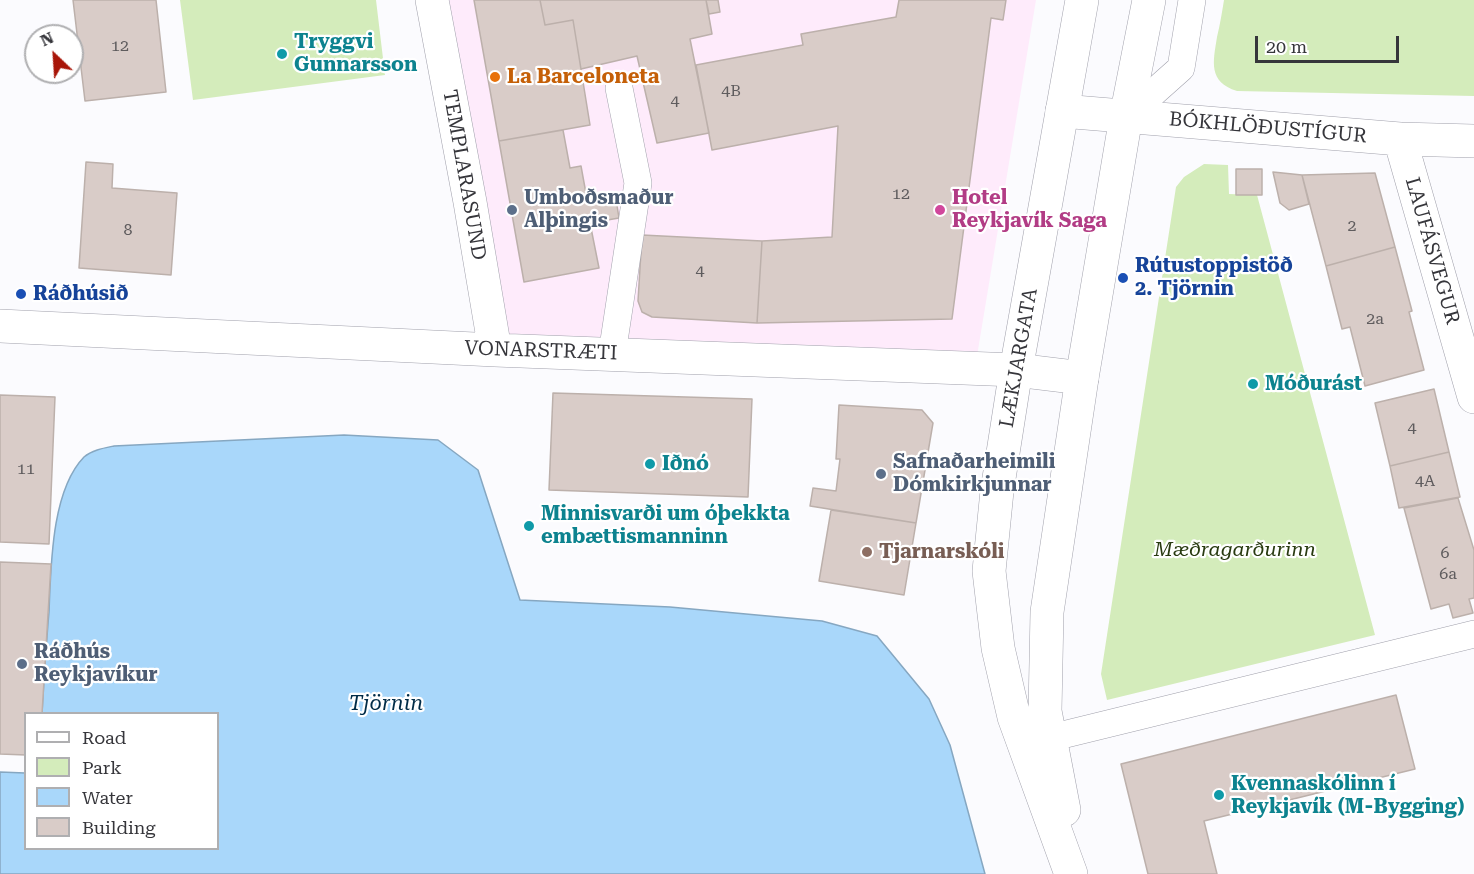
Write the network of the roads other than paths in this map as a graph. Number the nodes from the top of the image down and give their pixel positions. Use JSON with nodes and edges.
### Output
{"nodes":[{"id":1,"x":432,"y":0,"type":"edge"},
{"id":2,"x":1082,"y":0,"type":"edge"},
{"id":3,"x":1149,"y":0,"type":"edge"},
{"id":4,"x":1192,"y":0,"type":"edge"},
{"id":5,"x":619,"y":88,"type":"dead end"},
{"id":6,"x":1062,"y":111,"type":"junction"},
{"id":7,"x":1126,"y":117,"type":"junction"},
{"id":8,"x":1400,"y":139,"type":"junction"},
{"id":9,"x":1474,"y":141,"type":"edge"},
{"id":10,"x":0,"y":326,"type":"edge"},
{"id":11,"x":495,"y":350,"type":"junction"},
{"id":12,"x":612,"y":354,"type":"junction"},
{"id":13,"x":1016,"y":370,"type":"junction"},
{"id":14,"x":1082,"y":378,"type":"junction"},
{"id":15,"x":1474,"y":397,"type":"edge"},
{"id":16,"x":1474,"y":634,"type":"edge"},
{"id":17,"x":1037,"y":722,"type":"junction"},
{"id":18,"x":1071,"y":874,"type":"edge"},
{"id":19,"x":1076,"y":874,"type":"edge"}],
"edges":[{"from":1,"to":11,"type":"street","name":"TEMPLARASUND"},
{"from":2,"to":6,"type":"street","name":"LÆKJARGATA"},
{"from":3,"to":7,"type":"street"},
{"from":4,"to":7,"type":"lane"},
{"from":5,"to":12,"type":"lane"},
{"from":6,"to":7,"type":"street","name":"BÓKHLÖÐUSTÍGUR"},
{"from":6,"to":13,"type":"street","name":"LÆKJARGATA"},
{"from":7,"to":8,"type":"street","name":"BÓKHLÖÐUSTÍGUR"},
{"from":7,"to":14,"type":"street"},
{"from":8,"to":9,"type":"street","name":"BÓKHLÖÐUSTÍGUR"},
{"from":8,"to":15,"type":"street","name":"LAUFÁSVEGUR"},
{"from":10,"to":11,"type":"street","name":"VONARSTRÆTI"},
{"from":11,"to":12,"type":"street","name":"VONARSTRÆTI"},
{"from":12,"to":13,"type":"street","name":"VONARSTRÆTI"},
{"from":13,"to":14,"type":"street","name":"VONARSTRÆTI"},
{"from":13,"to":17,"type":"street","name":"LÆKJARGATA"},
{"from":14,"to":17,"type":"street"},
{"from":16,"to":17,"type":"lane"},
{"from":17,"to":18,"type":"street"},
{"from":17,"to":19,"type":"street"}]}
